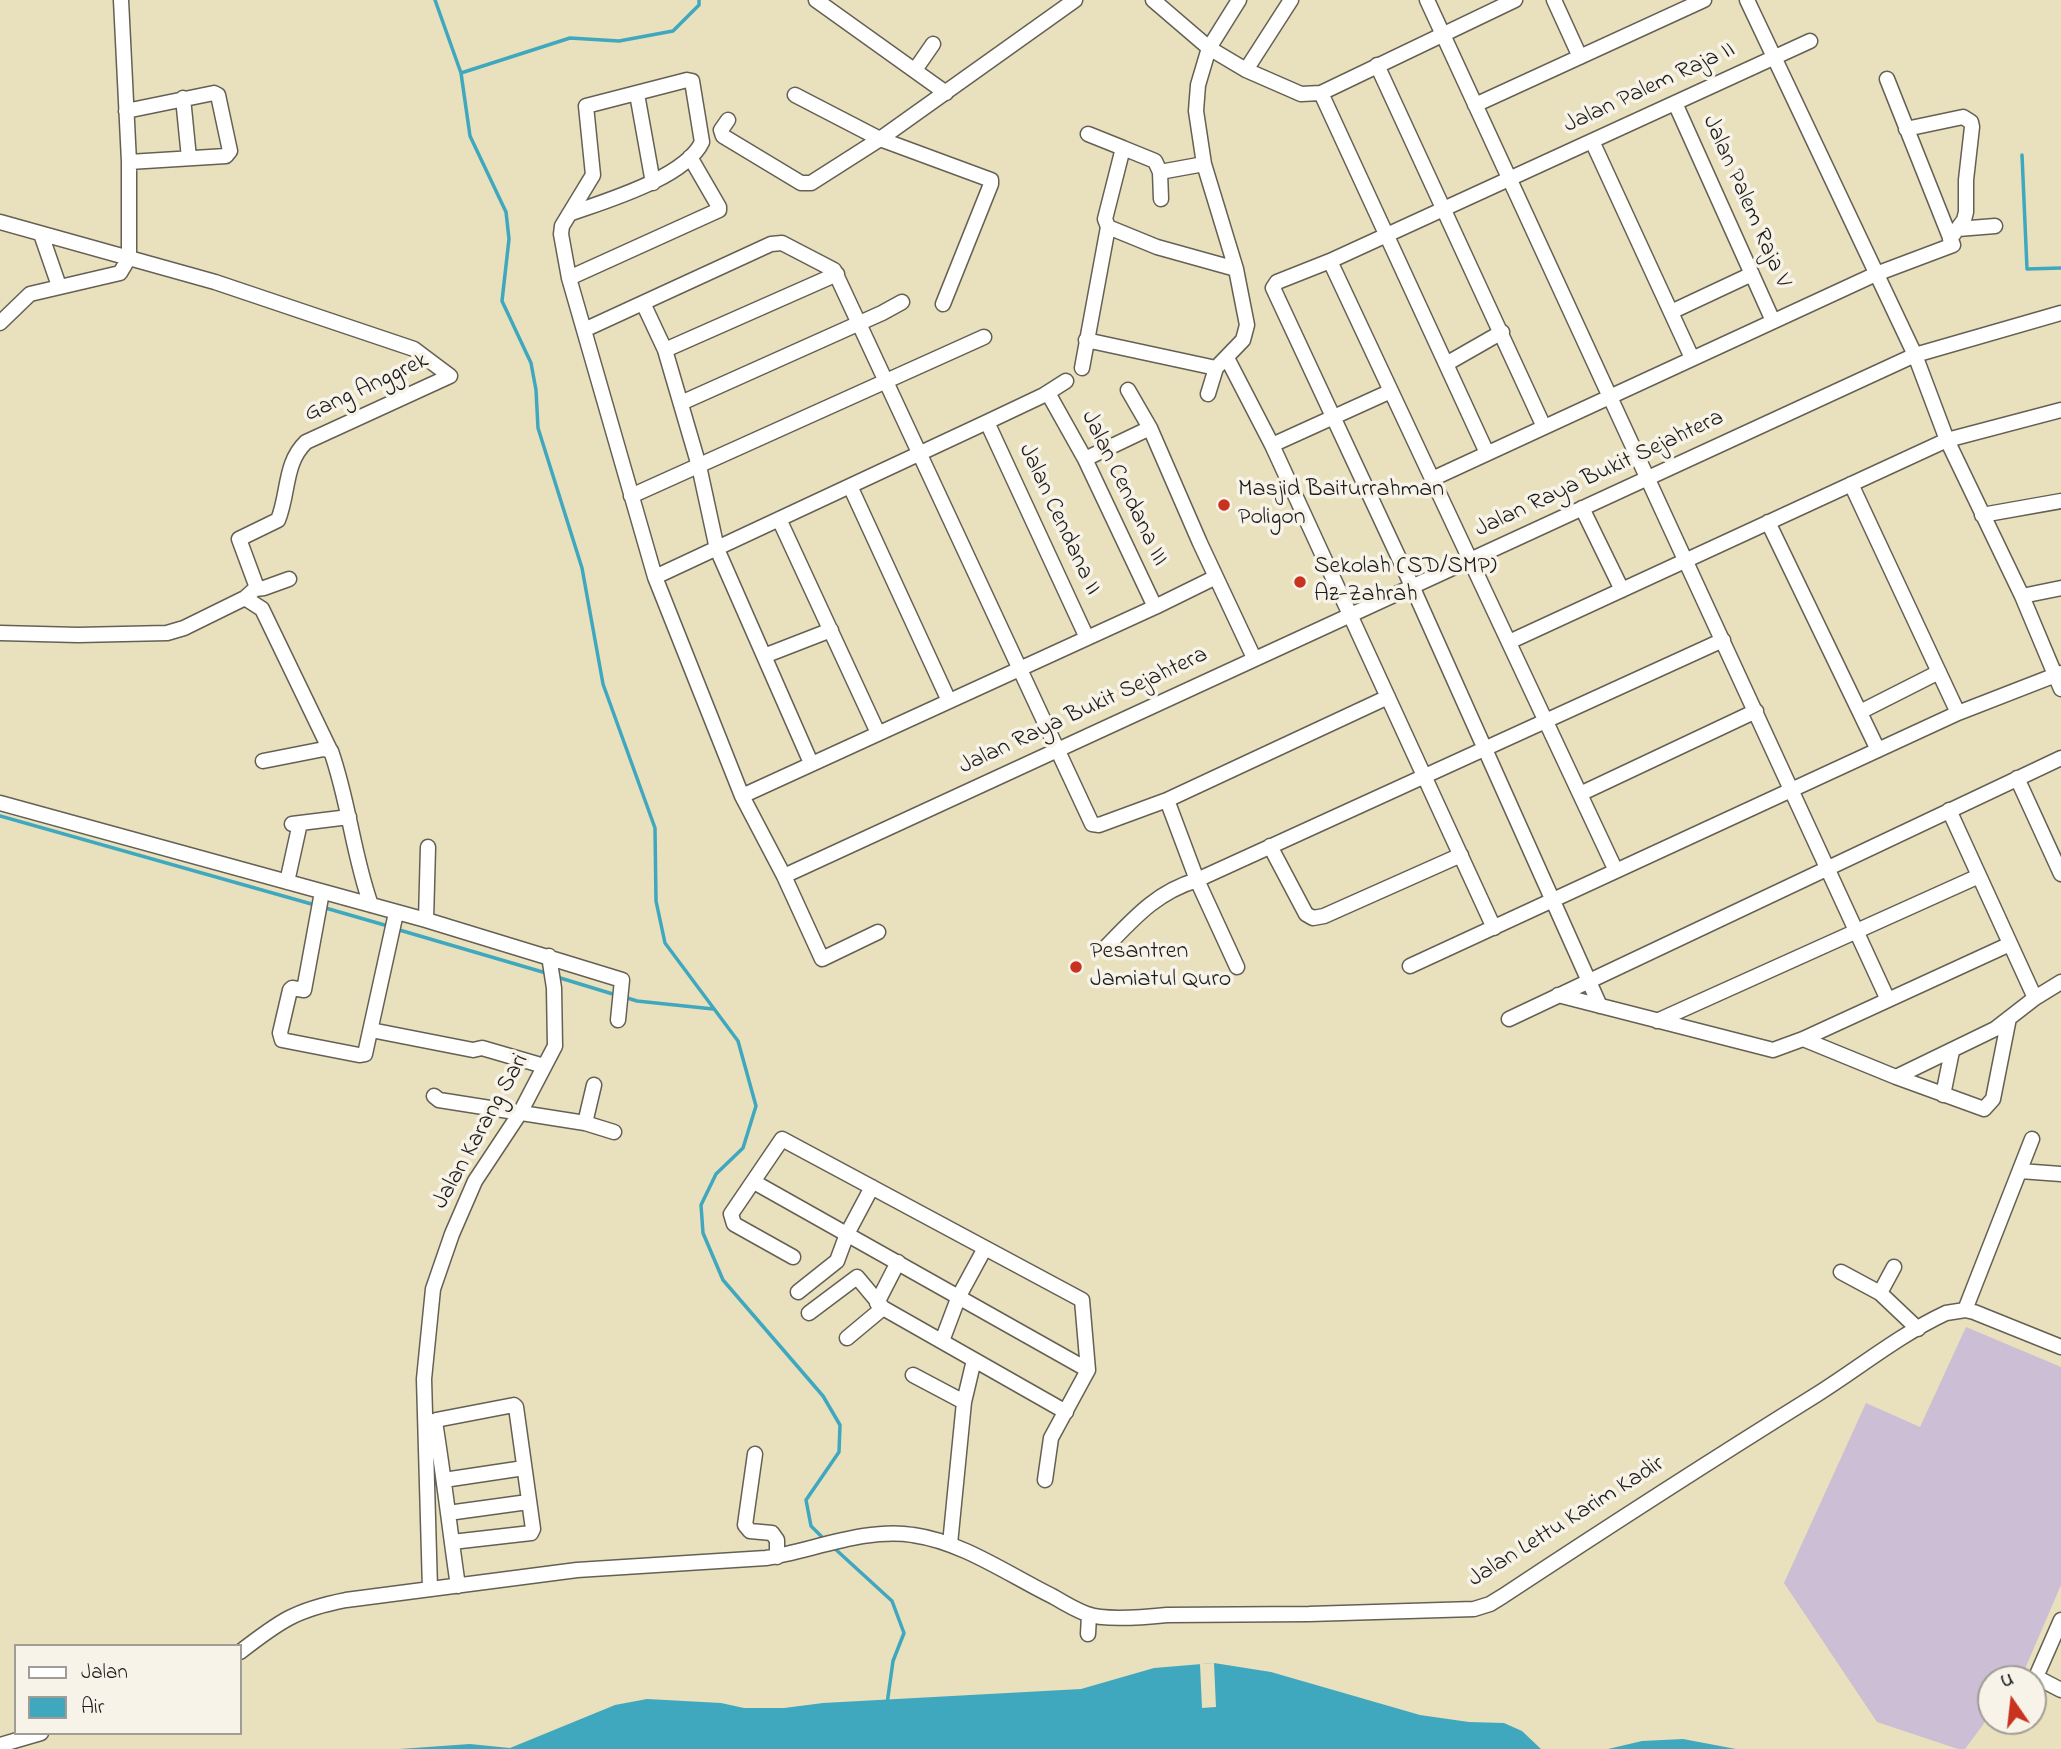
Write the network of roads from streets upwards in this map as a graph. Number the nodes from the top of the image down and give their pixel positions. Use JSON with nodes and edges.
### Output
{"nodes":[{"id":1,"x":121,"y":0,"type":"edge"},
{"id":2,"x":816,"y":0,"type":"edge"},
{"id":3,"x":1075,"y":0,"type":"edge"},
{"id":4,"x":1153,"y":0,"type":"edge"},
{"id":5,"x":1240,"y":0,"type":"edge"},
{"id":6,"x":1291,"y":0,"type":"edge"},
{"id":7,"x":1427,"y":0,"type":"edge"},
{"id":8,"x":1515,"y":0,"type":"edge"},
{"id":9,"x":1555,"y":0,"type":"edge"},
{"id":10,"x":1704,"y":0,"type":"edge"},
{"id":11,"x":1747,"y":0,"type":"edge"},
{"id":12,"x":1679,"y":5,"type":"edge"},
{"id":13,"x":1443,"y":35,"type":"junction"},
{"id":14,"x":1810,"y":41,"type":"dead end"},
{"id":15,"x":933,"y":44,"type":"dead end"},
{"id":16,"x":1209,"y":48,"type":"junction"},
{"id":17,"x":1580,"y":57,"type":"junction"},
{"id":18,"x":1774,"y":57,"type":"junction"},
{"id":19,"x":1377,"y":65,"type":"junction"},
{"id":20,"x":915,"y":70,"type":"junction"},
{"id":21,"x":1246,"y":70,"type":"junction"},
{"id":22,"x":1887,"y":79,"type":"dead end"},
{"id":23,"x":946,"y":93,"type":"junction"},
{"id":24,"x":1321,"y":93,"type":"junction"},
{"id":25,"x":637,"y":94,"type":"junction"},
{"id":26,"x":795,"y":95,"type":"dead end"},
{"id":27,"x":183,"y":98,"type":"junction"},
{"id":28,"x":1675,"y":103,"type":"junction"},
{"id":29,"x":1475,"y":105,"type":"junction"},
{"id":30,"x":126,"y":111,"type":"junction"},
{"id":31,"x":728,"y":120,"type":"dead end"},
{"id":32,"x":1906,"y":129,"type":"junction"},
{"id":33,"x":1088,"y":134,"type":"dead end"},
{"id":34,"x":880,"y":139,"type":"junction"},
{"id":35,"x":1592,"y":141,"type":"junction"},
{"id":36,"x":1123,"y":148,"type":"junction"},
{"id":37,"x":690,"y":157,"type":"junction"},
{"id":38,"x":189,"y":158,"type":"junction"},
{"id":39,"x":129,"y":162,"type":"junction"},
{"id":40,"x":1204,"y":164,"type":"junction"},
{"id":41,"x":1160,"y":172,"type":"junction"},
{"id":42,"x":1510,"y":179,"type":"junction"},
{"id":43,"x":653,"y":183,"type":"junction"},
{"id":44,"x":1161,"y":200,"type":"dead end"},
{"id":45,"x":1444,"y":209,"type":"junction"},
{"id":46,"x":569,"y":214,"type":"junction"},
{"id":47,"x":0,"y":222,"type":"edge"},
{"id":48,"x":1995,"y":226,"type":"dead end"},
{"id":49,"x":1108,"y":227,"type":"junction"},
{"id":50,"x":41,"y":233,"type":"junction"},
{"id":51,"x":1954,"y":234,"type":"junction"},
{"id":52,"x":1387,"y":235,"type":"junction"},
{"id":53,"x":129,"y":258,"type":"junction"},
{"id":54,"x":1330,"y":261,"type":"junction"},
{"id":55,"x":1236,"y":269,"type":"junction"},
{"id":56,"x":837,"y":274,"type":"junction"},
{"id":57,"x":1876,"y":274,"type":"junction"},
{"id":58,"x":1752,"y":275,"type":"junction"},
{"id":59,"x":569,"y":278,"type":"junction"},
{"id":60,"x":59,"y":286,"type":"junction"},
{"id":61,"x":902,"y":302,"type":"dead end"},
{"id":62,"x":643,"y":303,"type":"junction"},
{"id":63,"x":943,"y":304,"type":"dead end"},
{"id":64,"x":1671,"y":312,"type":"junction"},
{"id":65,"x":2061,"y":313,"type":"edge"},
{"id":66,"x":1773,"y":321,"type":"junction"},
{"id":67,"x":859,"y":322,"type":"junction"},
{"id":68,"x":0,"y":323,"type":"edge"},
{"id":69,"x":584,"y":330,"type":"junction"},
{"id":70,"x":1502,"y":332,"type":"junction"},
{"id":71,"x":984,"y":337,"type":"dead end"},
{"id":72,"x":1086,"y":340,"type":"junction"},
{"id":73,"x":665,"y":350,"type":"junction"},
{"id":74,"x":1914,"y":355,"type":"junction"},
{"id":75,"x":1227,"y":358,"type":"junction"},
{"id":76,"x":1692,"y":358,"type":"junction"},
{"id":77,"x":1446,"y":364,"type":"junction"},
{"id":78,"x":1082,"y":368,"type":"dead end"},
{"id":79,"x":1216,"y":368,"type":"junction"},
{"id":80,"x":1066,"y":380,"type":"dead end"},
{"id":81,"x":887,"y":382,"type":"junction"},
{"id":82,"x":1128,"y":390,"type":"dead end"},
{"id":83,"x":1391,"y":391,"type":"junction"},
{"id":84,"x":1048,"y":393,"type":"junction"},
{"id":85,"x":1208,"y":394,"type":"dead end"},
{"id":86,"x":1610,"y":396,"type":"junction"},
{"id":87,"x":681,"y":403,"type":"junction"},
{"id":88,"x":2061,"y":410,"type":"edge"},
{"id":89,"x":1334,"y":418,"type":"junction"},
{"id":90,"x":987,"y":422,"type":"junction"},
{"id":91,"x":1544,"y":427,"type":"junction"},
{"id":92,"x":1150,"y":428,"type":"junction"},
{"id":93,"x":1947,"y":440,"type":"junction"},
{"id":94,"x":1272,"y":445,"type":"junction"},
{"id":95,"x":920,"y":453,"type":"junction"},
{"id":96,"x":1487,"y":453,"type":"junction"},
{"id":97,"x":1085,"y":459,"type":"junction"},
{"id":98,"x":699,"y":466,"type":"junction"},
{"id":99,"x":1648,"y":477,"type":"junction"},
{"id":100,"x":1432,"y":479,"type":"junction"},
{"id":101,"x":1851,"y":484,"type":"junction"},
{"id":102,"x":850,"y":486,"type":"junction"},
{"id":103,"x":631,"y":496,"type":"junction"},
{"id":104,"x":2061,"y":501,"type":"edge"},
{"id":105,"x":1582,"y":508,"type":"junction"},
{"id":106,"x":1982,"y":515,"type":"junction"},
{"id":107,"x":779,"y":519,"type":"junction"},
{"id":108,"x":1768,"y":522,"type":"junction"},
{"id":109,"x":717,"y":549,"type":"junction"},
{"id":110,"x":1470,"y":559,"type":"junction"},
{"id":111,"x":1686,"y":560,"type":"junction"},
{"id":112,"x":655,"y":577,"type":"junction"},
{"id":113,"x":1216,"y":577,"type":"junction"},
{"id":114,"x":289,"y":579,"type":"dead end"},
{"id":115,"x":1412,"y":586,"type":"junction"},
{"id":116,"x":2061,"y":588,"type":"edge"},
{"id":117,"x":1622,"y":590,"type":"junction"},
{"id":118,"x":250,"y":593,"type":"junction"},
{"id":119,"x":2022,"y":596,"type":"junction"},
{"id":120,"x":1155,"y":607,"type":"junction"},
{"id":121,"x":1350,"y":614,"type":"junction"},
{"id":122,"x":831,"y":630,"type":"junction"},
{"id":123,"x":0,"y":633,"type":"edge"},
{"id":124,"x":1087,"y":638,"type":"junction"},
{"id":125,"x":1723,"y":640,"type":"junction"},
{"id":126,"x":1509,"y":642,"type":"junction"},
{"id":127,"x":764,"y":656,"type":"junction"},
{"id":128,"x":1254,"y":658,"type":"junction"},
{"id":129,"x":1019,"y":668,"type":"junction"},
{"id":130,"x":1939,"y":672,"type":"junction"},
{"id":131,"x":2057,"y":673,"type":"edge"},
{"id":132,"x":2061,"y":689,"type":"edge"},
{"id":133,"x":1388,"y":697,"type":"junction"},
{"id":134,"x":949,"y":701,"type":"junction"},
{"id":135,"x":1756,"y":711,"type":"junction"},
{"id":136,"x":1860,"y":712,"type":"junction"},
{"id":137,"x":1958,"y":713,"type":"junction"},
{"id":138,"x":1546,"y":720,"type":"junction"},
{"id":139,"x":878,"y":733,"type":"junction"},
{"id":140,"x":1484,"y":748,"type":"junction"},
{"id":141,"x":1057,"y":749,"type":"junction"},
{"id":142,"x":330,"y":750,"type":"junction"},
{"id":143,"x":1878,"y":750,"type":"junction"},
{"id":144,"x":2061,"y":758,"type":"edge"},
{"id":145,"x":262,"y":761,"type":"dead end"},
{"id":146,"x":811,"y":764,"type":"junction"},
{"id":147,"x":1424,"y":776,"type":"junction"},
{"id":148,"x":2017,"y":778,"type":"junction"},
{"id":149,"x":1792,"y":790,"type":"junction"},
{"id":150,"x":1580,"y":794,"type":"junction"},
{"id":151,"x":742,"y":796,"type":"junction"},
{"id":152,"x":1167,"y":800,"type":"junction"},
{"id":153,"x":0,"y":803,"type":"edge"},
{"id":154,"x":1949,"y":810,"type":"junction"},
{"id":155,"x":349,"y":817,"type":"junction"},
{"id":156,"x":428,"y":846,"type":"dead end"},
{"id":157,"x":1270,"y":846,"type":"junction"},
{"id":158,"x":1461,"y":855,"type":"junction"},
{"id":159,"x":1828,"y":868,"type":"junction"},
{"id":160,"x":1616,"y":871,"type":"junction"},
{"id":161,"x":2061,"y":874,"type":"edge"},
{"id":162,"x":784,"y":876,"type":"junction"},
{"id":163,"x":1979,"y":876,"type":"junction"},
{"id":164,"x":1197,"y":880,"type":"junction"},
{"id":165,"x":288,"y":882,"type":"junction"},
{"id":166,"x":321,"y":901,"type":"junction"},
{"id":167,"x":1552,"y":901,"type":"junction"},
{"id":168,"x":371,"y":905,"type":"junction"},
{"id":169,"x":395,"y":916,"type":"junction"},
{"id":170,"x":426,"y":920,"type":"junction"},
{"id":171,"x":1494,"y":928,"type":"junction"},
{"id":172,"x":1857,"y":931,"type":"junction"},
{"id":173,"x":878,"y":932,"type":"dead end"},
{"id":174,"x":2010,"y":944,"type":"junction"},
{"id":175,"x":1107,"y":946,"type":"dead end"},
{"id":176,"x":550,"y":961,"type":"junction"},
{"id":177,"x":1237,"y":967,"type":"dead end"},
{"id":178,"x":1410,"y":967,"type":"dead end"},
{"id":179,"x":1587,"y":982,"type":"junction"},
{"id":180,"x":2061,"y":982,"type":"edge"},
{"id":181,"x":1558,"y":995,"type":"junction"},
{"id":182,"x":2035,"y":998,"type":"junction"},
{"id":183,"x":1888,"y":1000,"type":"junction"},
{"id":184,"x":1600,"y":1006,"type":"junction"},
{"id":185,"x":1509,"y":1018,"type":"dead end"},
{"id":186,"x":2009,"y":1018,"type":"junction"},
{"id":187,"x":618,"y":1020,"type":"dead end"},
{"id":188,"x":1657,"y":1021,"type":"junction"},
{"id":189,"x":370,"y":1030,"type":"junction"},
{"id":190,"x":1803,"y":1039,"type":"junction"},
{"id":191,"x":1952,"y":1051,"type":"junction"},
{"id":192,"x":544,"y":1066,"type":"junction"},
{"id":193,"x":1896,"y":1077,"type":"junction"},
{"id":194,"x":594,"y":1085,"type":"dead end"},
{"id":195,"x":1943,"y":1095,"type":"junction"},
{"id":196,"x":434,"y":1096,"type":"dead end"},
{"id":197,"x":520,"y":1114,"type":"junction"},
{"id":198,"x":585,"y":1123,"type":"junction"},
{"id":199,"x":614,"y":1132,"type":"dead end"},
{"id":200,"x":2032,"y":1139,"type":"dead end"},
{"id":201,"x":2020,"y":1171,"type":"junction"},
{"id":202,"x":2061,"y":1174,"type":"edge"},
{"id":203,"x":754,"y":1182,"type":"junction"},
{"id":204,"x":872,"y":1187,"type":"junction"},
{"id":205,"x":847,"y":1234,"type":"junction"},
{"id":206,"x":985,"y":1248,"type":"junction"},
{"id":207,"x":793,"y":1257,"type":"dead end"},
{"id":208,"x":898,"y":1262,"type":"junction"},
{"id":209,"x":1894,"y":1267,"type":"dead end"},
{"id":210,"x":1841,"y":1272,"type":"dead end"},
{"id":211,"x":798,"y":1292,"type":"dead end"},
{"id":212,"x":1880,"y":1293,"type":"junction"},
{"id":213,"x":959,"y":1296,"type":"junction"},
{"id":214,"x":880,"y":1306,"type":"junction"},
{"id":215,"x":1965,"y":1310,"type":"junction"},
{"id":216,"x":808,"y":1313,"type":"dead end"},
{"id":217,"x":1918,"y":1329,"type":"junction"},
{"id":218,"x":846,"y":1338,"type":"dead end"},
{"id":219,"x":942,"y":1341,"type":"junction"},
{"id":220,"x":2061,"y":1348,"type":"edge"},
{"id":221,"x":974,"y":1360,"type":"junction"},
{"id":222,"x":1088,"y":1370,"type":"junction"},
{"id":223,"x":913,"y":1375,"type":"dead end"},
{"id":224,"x":964,"y":1402,"type":"junction"},
{"id":225,"x":1066,"y":1412,"type":"junction"},
{"id":226,"x":755,"y":1454,"type":"dead end"},
{"id":227,"x":524,"y":1468,"type":"junction"},
{"id":228,"x":1045,"y":1479,"type":"dead end"},
{"id":229,"x":444,"y":1480,"type":"junction"},
{"id":230,"x":528,"y":1502,"type":"junction"},
{"id":231,"x":448,"y":1513,"type":"junction"},
{"id":232,"x":452,"y":1542,"type":"junction"},
{"id":233,"x":950,"y":1544,"type":"junction"},
{"id":234,"x":777,"y":1557,"type":"junction"},
{"id":235,"x":458,"y":1586,"type":"junction"},
{"id":236,"x":430,"y":1589,"type":"junction"},
{"id":237,"x":1089,"y":1615,"type":"junction"},
{"id":238,"x":2061,"y":1620,"type":"edge"},
{"id":239,"x":1088,"y":1634,"type":"dead end"},
{"id":240,"x":242,"y":1650,"type":"edge"},
{"id":241,"x":2061,"y":1690,"type":"edge"},
{"id":242,"x":34,"y":1735,"type":"edge"},
{"id":243,"x":0,"y":1745,"type":"edge"}],
"edges":[{"from":1,"to":30,"type":"street"},
{"from":2,"to":20,"type":"street"},
{"from":3,"to":23,"type":"street"},
{"from":4,"to":16,"type":"street"},
{"from":5,"to":16,"type":"street"},
{"from":6,"to":21,"type":"street"},
{"from":7,"to":13,"type":"street"},
{"from":8,"to":13,"type":"street"},
{"from":9,"to":17,"type":"street"},
{"from":10,"to":12,"type":"street"},
{"from":11,"to":18,"type":"street"},
{"from":12,"to":17,"type":"street"},
{"from":13,"to":19,"type":"street"},
{"from":13,"to":29,"type":"street"},
{"from":14,"to":18,"type":"street","name":"Jalan Palem Raja II"},
{"from":15,"to":20,"type":"street"},
{"from":16,"to":21,"type":"street"},
{"from":16,"to":40,"type":"street"},
{"from":17,"to":29,"type":"street"},
{"from":18,"to":28,"type":"street","name":"Jalan Palem Raja II"},
{"from":18,"to":57,"type":"street"},
{"from":19,"to":24,"type":"street"},
{"from":19,"to":45,"type":"street"},
{"from":20,"to":23,"type":"street"},
{"from":21,"to":24,"type":"street"},
{"from":22,"to":32,"type":"street"},
{"from":23,"to":34,"type":"street"},
{"from":24,"to":52,"type":"street"},
{"from":25,"to":37,"type":"street"},
{"from":25,"to":43,"type":"street"},
{"from":25,"to":46,"type":"street"},
{"from":26,"to":34,"type":"street"},
{"from":27,"to":30,"type":"street"},
{"from":27,"to":38,"type":"street"},
{"from":27,"to":38,"type":"street"},
{"from":28,"to":35,"type":"street","name":"Jalan Palem Raja II"},
{"from":28,"to":58,"type":"street","name":"Jalan Palem Raja V"},
{"from":29,"to":42,"type":"street"},
{"from":30,"to":39,"type":"street"},
{"from":31,"to":34,"type":"street"},
{"from":32,"to":51,"type":"street"},
{"from":32,"to":51,"type":"street"},
{"from":33,"to":36,"type":"street"},
{"from":34,"to":63,"type":"street"},
{"from":35,"to":42,"type":"street","name":"Jalan Palem Raja II"},
{"from":35,"to":64,"type":"street"},
{"from":36,"to":41,"type":"street"},
{"from":36,"to":49,"type":"street"},
{"from":37,"to":43,"type":"street"},
{"from":37,"to":59,"type":"street"},
{"from":38,"to":39,"type":"street"},
{"from":39,"to":53,"type":"street"},
{"from":40,"to":41,"type":"street"},
{"from":40,"to":55,"type":"street"},
{"from":41,"to":44,"type":"street"},
{"from":42,"to":45,"type":"street","name":"Jalan Palem Raja II"},
{"from":42,"to":86,"type":"street"},
{"from":43,"to":46,"type":"street"},
{"from":45,"to":52,"type":"street","name":"Jalan Palem Raja II"},
{"from":45,"to":70,"type":"street"},
{"from":46,"to":59,"type":"street"},
{"from":47,"to":50,"type":"street"},
{"from":48,"to":51,"type":"street"},
{"from":49,"to":55,"type":"street"},
{"from":49,"to":72,"type":"street"},
{"from":50,"to":53,"type":"street"},
{"from":50,"to":60,"type":"street"},
{"from":51,"to":57,"type":"street"},
{"from":52,"to":54,"type":"street","name":"Jalan Palem Raja II"},
{"from":52,"to":77,"type":"street"},
{"from":53,"to":60,"type":"street"},
{"from":53,"to":118,"type":"street","name":"Gang Anggrek"},
{"from":54,"to":83,"type":"street"},
{"from":54,"to":89,"type":"street","name":"Jalan Palem Raja II"},
{"from":55,"to":75,"type":"street"},
{"from":56,"to":62,"type":"street"},
{"from":56,"to":67,"type":"street"},
{"from":56,"to":73,"type":"street"},
{"from":57,"to":66,"type":"street"},
{"from":57,"to":74,"type":"street"},
{"from":58,"to":64,"type":"street"},
{"from":58,"to":66,"type":"street","name":"Jalan Palem Raja V"},
{"from":59,"to":69,"type":"street"},
{"from":60,"to":68,"type":"street"},
{"from":61,"to":67,"type":"street"},
{"from":62,"to":69,"type":"street"},
{"from":62,"to":73,"type":"street"},
{"from":64,"to":76,"type":"street"},
{"from":65,"to":74,"type":"street","name":"Jalan Raya Bukit Sejahtera"},
{"from":66,"to":76,"type":"street"},
{"from":67,"to":81,"type":"street"},
{"from":67,"to":87,"type":"street"},
{"from":69,"to":103,"type":"street"},
{"from":70,"to":77,"type":"street"},
{"from":70,"to":91,"type":"street"},
{"from":71,"to":81,"type":"street"},
{"from":72,"to":78,"type":"street"},
{"from":72,"to":79,"type":"street"},
{"from":73,"to":87,"type":"street"},
{"from":74,"to":93,"type":"street"},
{"from":74,"to":99,"type":"street","name":"Jalan Raya Bukit Sejahtera"},
{"from":75,"to":79,"type":"street"},
{"from":75,"to":94,"type":"street"},
{"from":76,"to":86,"type":"street"},
{"from":77,"to":96,"type":"street"},
{"from":79,"to":85,"type":"street"},
{"from":80,"to":84,"type":"street"},
{"from":81,"to":95,"type":"street"},
{"from":81,"to":98,"type":"street"},
{"from":82,"to":92,"type":"street"},
{"from":83,"to":89,"type":"street"},
{"from":83,"to":100,"type":"street"},
{"from":84,"to":90,"type":"street"},
{"from":84,"to":97,"type":"street","name":"Jalan Cendana III"},
{"from":86,"to":91,"type":"street"},
{"from":86,"to":99,"type":"street"},
{"from":87,"to":98,"type":"street"},
{"from":88,"to":93,"type":"street"},
{"from":89,"to":94,"type":"street"},
{"from":89,"to":115,"type":"street"},
{"from":90,"to":95,"type":"street"},
{"from":90,"to":124,"type":"street","name":"Jalan Cendana II"},
{"from":91,"to":96,"type":"street"},
{"from":92,"to":97,"type":"street"},
{"from":92,"to":113,"type":"street"},
{"from":93,"to":101,"type":"street"},
{"from":93,"to":106,"type":"street"},
{"from":94,"to":121,"type":"street"},
{"from":95,"to":102,"type":"street"},
{"from":95,"to":129,"type":"street"},
{"from":96,"to":100,"type":"street"},
{"from":97,"to":120,"type":"street","name":"Jalan Cendana III"},
{"from":98,"to":103,"type":"street"},
{"from":98,"to":109,"type":"street"},
{"from":99,"to":105,"type":"street","name":"Jalan Raya Bukit Sejahtera"},
{"from":99,"to":111,"type":"street"},
{"from":100,"to":110,"type":"street"},
{"from":101,"to":108,"type":"street"},
{"from":101,"to":130,"type":"street"},
{"from":102,"to":107,"type":"street"},
{"from":102,"to":134,"type":"street"},
{"from":103,"to":112,"type":"street"},
{"from":104,"to":106,"type":"street"},
{"from":105,"to":110,"type":"street","name":"Jalan Raya Bukit Sejahtera"},
{"from":105,"to":117,"type":"street"},
{"from":106,"to":119,"type":"street"},
{"from":107,"to":109,"type":"street"},
{"from":107,"to":122,"type":"street"},
{"from":108,"to":111,"type":"street"},
{"from":108,"to":136,"type":"street"},
{"from":109,"to":112,"type":"street"},
{"from":109,"to":127,"type":"street"},
{"from":110,"to":115,"type":"street","name":"Jalan Raya Bukit Sejahtera"},
{"from":110,"to":126,"type":"street"},
{"from":111,"to":117,"type":"street"},
{"from":111,"to":125,"type":"street"},
{"from":112,"to":151,"type":"street"},
{"from":113,"to":120,"type":"street"},
{"from":113,"to":128,"type":"street"},
{"from":114,"to":118,"type":"street"},
{"from":115,"to":121,"type":"street","name":"Jalan Raya Bukit Sejahtera"},
{"from":115,"to":140,"type":"street"},
{"from":116,"to":119,"type":"street"},
{"from":117,"to":126,"type":"street"},
{"from":118,"to":123,"type":"street"},
{"from":118,"to":142,"type":"street"},
{"from":119,"to":131,"type":"street"},
{"from":120,"to":124,"type":"street"},
{"from":121,"to":128,"type":"street","name":"Jalan Raya Bukit Sejahtera"},
{"from":121,"to":133,"type":"street"},
{"from":122,"to":127,"type":"street"},
{"from":122,"to":139,"type":"street"},
{"from":124,"to":129,"type":"street"},
{"from":125,"to":135,"type":"street"},
{"from":125,"to":138,"type":"street"},
{"from":126,"to":138,"type":"street"},
{"from":127,"to":146,"type":"street"},
{"from":128,"to":141,"type":"street","name":"Jalan Raya Bukit Sejahtera"},
{"from":129,"to":134,"type":"street"},
{"from":129,"to":141,"type":"street"},
{"from":130,"to":136,"type":"street"},
{"from":130,"to":137,"type":"street"},
{"from":131,"to":132,"type":"street"},
{"from":131,"to":137,"type":"street"},
{"from":133,"to":147,"type":"street"},
{"from":133,"to":152,"type":"street"},
{"from":134,"to":139,"type":"street"},
{"from":135,"to":149,"type":"street"},
{"from":135,"to":150,"type":"street"},
{"from":136,"to":143,"type":"street"},
{"from":137,"to":143,"type":"street"},
{"from":138,"to":140,"type":"street"},
{"from":138,"to":150,"type":"street"},
{"from":139,"to":146,"type":"street"},
{"from":140,"to":147,"type":"street"},
{"from":140,"to":167,"type":"street"},
{"from":141,"to":152,"type":"street"},
{"from":141,"to":162,"type":"street","name":"Jalan Raya Bukit Sejahtera"},
{"from":142,"to":145,"type":"street"},
{"from":142,"to":155,"type":"street"},
{"from":143,"to":149,"type":"street"},
{"from":144,"to":148,"type":"street"},
{"from":146,"to":151,"type":"street"},
{"from":147,"to":157,"type":"street"},
{"from":147,"to":158,"type":"street"},
{"from":148,"to":154,"type":"street"},
{"from":148,"to":161,"type":"street"},
{"from":149,"to":159,"type":"street"},
{"from":149,"to":160,"type":"street"},
{"from":150,"to":160,"type":"street"},
{"from":151,"to":162,"type":"street"},
{"from":152,"to":164,"type":"street"},
{"from":153,"to":165,"type":"street"},
{"from":154,"to":159,"type":"street"},
{"from":154,"to":163,"type":"street"},
{"from":155,"to":165,"type":"street"},
{"from":155,"to":168,"type":"street"},
{"from":156,"to":170,"type":"street"},
{"from":157,"to":158,"type":"street"},
{"from":157,"to":164,"type":"street"},
{"from":158,"to":171,"type":"street"},
{"from":159,"to":172,"type":"street"},
{"from":159,"to":179,"type":"street"},
{"from":160,"to":167,"type":"street"},
{"from":162,"to":173,"type":"street"},
{"from":163,"to":172,"type":"street"},
{"from":163,"to":174,"type":"street"},
{"from":164,"to":175,"type":"street"},
{"from":164,"to":177,"type":"street"},
{"from":165,"to":166,"type":"street"},
{"from":166,"to":168,"type":"street"},
{"from":166,"to":189,"type":"street"},
{"from":167,"to":171,"type":"street"},
{"from":167,"to":179,"type":"street"},
{"from":168,"to":169,"type":"street"},
{"from":169,"to":170,"type":"street"},
{"from":169,"to":189,"type":"street"},
{"from":170,"to":176,"type":"street"},
{"from":171,"to":178,"type":"street"},
{"from":172,"to":183,"type":"street"},
{"from":172,"to":188,"type":"street"},
{"from":174,"to":182,"type":"street"},
{"from":174,"to":183,"type":"street"},
{"from":176,"to":187,"type":"street"},
{"from":176,"to":192,"type":"street","name":"Jalan Karang Sari"},
{"from":179,"to":181,"type":"street"},
{"from":179,"to":184,"type":"street"},
{"from":180,"to":182,"type":"street"},
{"from":181,"to":184,"type":"street"},
{"from":181,"to":185,"type":"street"},
{"from":182,"to":186,"type":"street"},
{"from":183,"to":190,"type":"street"},
{"from":184,"to":188,"type":"street"},
{"from":186,"to":191,"type":"street"},
{"from":186,"to":195,"type":"street"},
{"from":188,"to":190,"type":"street"},
{"from":189,"to":192,"type":"street"},
{"from":190,"to":193,"type":"street"},
{"from":191,"to":193,"type":"street"},
{"from":191,"to":195,"type":"street"},
{"from":192,"to":197,"type":"street","name":"Jalan Karang Sari"},
{"from":193,"to":195,"type":"street"},
{"from":194,"to":198,"type":"street"},
{"from":196,"to":197,"type":"street"},
{"from":197,"to":198,"type":"street"},
{"from":197,"to":236,"type":"street","name":"Jalan Karang Sari"},
{"from":198,"to":199,"type":"street"},
{"from":200,"to":201,"type":"street"},
{"from":201,"to":202,"type":"street"},
{"from":201,"to":215,"type":"street"},
{"from":203,"to":204,"type":"street"},
{"from":203,"to":205,"type":"street"},
{"from":203,"to":207,"type":"street"},
{"from":204,"to":205,"type":"street"},
{"from":204,"to":206,"type":"street"},
{"from":205,"to":208,"type":"street"},
{"from":205,"to":211,"type":"street"},
{"from":206,"to":213,"type":"street"},
{"from":206,"to":222,"type":"street"},
{"from":208,"to":213,"type":"street"},
{"from":208,"to":214,"type":"street"},
{"from":209,"to":212,"type":"street"},
{"from":210,"to":212,"type":"street"},
{"from":212,"to":217,"type":"street"},
{"from":213,"to":219,"type":"street"},
{"from":213,"to":222,"type":"street"},
{"from":214,"to":216,"type":"street"},
{"from":214,"to":218,"type":"street"},
{"from":214,"to":219,"type":"street"},
{"from":215,"to":217,"type":"street","name":"Jalan Lettu Karim Kadir"},
{"from":215,"to":220,"type":"street"},
{"from":217,"to":237,"type":"street","name":"Jalan Lettu Karim Kadir"},
{"from":219,"to":221,"type":"street"},
{"from":221,"to":224,"type":"street"},
{"from":221,"to":225,"type":"street"},
{"from":222,"to":225,"type":"street"},
{"from":223,"to":224,"type":"street"},
{"from":224,"to":233,"type":"street"},
{"from":225,"to":228,"type":"street"},
{"from":226,"to":234,"type":"street"},
{"from":227,"to":229,"type":"street"},
{"from":227,"to":229,"type":"street"},
{"from":227,"to":230,"type":"street"},
{"from":229,"to":231,"type":"street"},
{"from":230,"to":231,"type":"street"},
{"from":230,"to":232,"type":"street"},
{"from":231,"to":232,"type":"street"},
{"from":232,"to":235,"type":"street"},
{"from":233,"to":234,"type":"street","name":"Jalan Lettu Karim Kadir"},
{"from":233,"to":237,"type":"street","name":"Jalan Lettu Karim Kadir"},
{"from":234,"to":235,"type":"street","name":"Jalan Lettu Karim Kadir"},
{"from":235,"to":236,"type":"street","name":"Jalan Lettu Karim Kadir"},
{"from":236,"to":240,"type":"street","name":"Jalan Lettu Karim Kadir"},
{"from":237,"to":239,"type":"street"},
{"from":238,"to":241,"type":"street"},
{"from":242,"to":243,"type":"street"}]}
